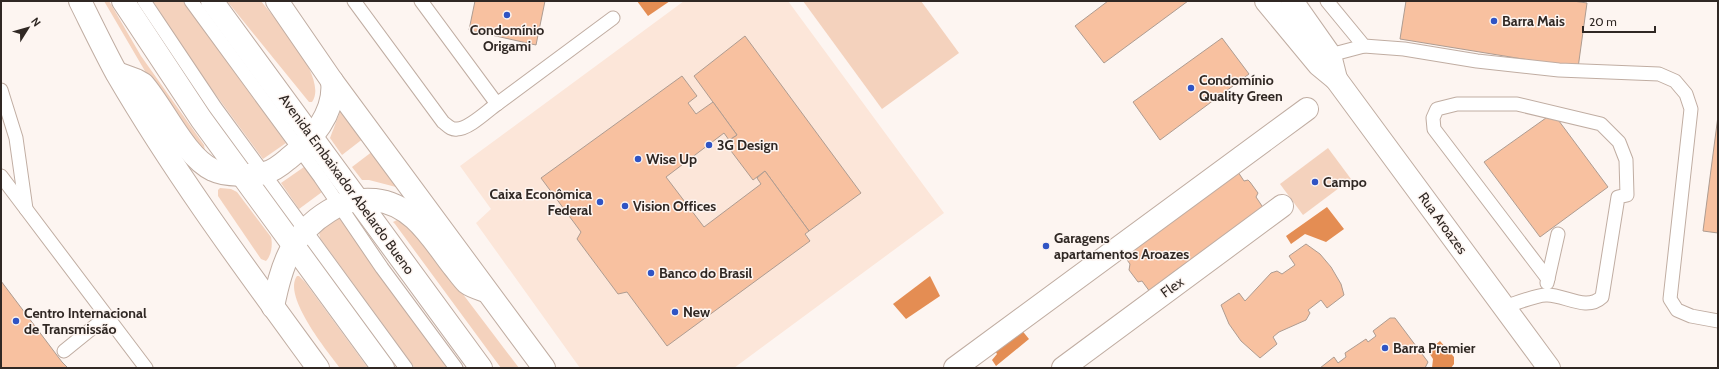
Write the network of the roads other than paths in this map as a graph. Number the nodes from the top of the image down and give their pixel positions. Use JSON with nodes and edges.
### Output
{"nodes":[{"id":1,"x":80,"y":1,"type":"edge"},
{"id":2,"x":123,"y":1,"type":"edge"},
{"id":3,"x":144,"y":1,"type":"edge"},
{"id":4,"x":191,"y":1,"type":"edge"},
{"id":5,"x":212,"y":1,"type":"edge"},
{"id":6,"x":277,"y":1,"type":"edge"},
{"id":7,"x":354,"y":1,"type":"edge"},
{"id":8,"x":422,"y":1,"type":"edge"},
{"id":9,"x":1266,"y":1,"type":"edge"},
{"id":10,"x":1292,"y":1,"type":"edge"},
{"id":11,"x":1327,"y":1,"type":"edge"},
{"id":12,"x":613,"y":18,"type":"dead end"},
{"id":13,"x":1364,"y":46,"type":"junction"},
{"id":14,"x":1330,"y":55,"type":"junction"},
{"id":15,"x":117,"y":73,"type":"junction"},
{"id":16,"x":1336,"y":79,"type":"junction"},
{"id":17,"x":332,"y":81,"type":"junction"},
{"id":18,"x":1,"y":90,"type":"edge"},
{"id":19,"x":497,"y":104,"type":"junction"},
{"id":20,"x":1306,"y":109,"type":"dead end"},
{"id":21,"x":306,"y":144,"type":"junction"},
{"id":22,"x":264,"y":173,"type":"junction"},
{"id":23,"x":240,"y":174,"type":"junction"},
{"id":24,"x":1,"y":176,"type":"edge"},
{"id":25,"x":348,"y":202,"type":"junction"},
{"id":26,"x":1282,"y":206,"type":"dead end"},
{"id":27,"x":27,"y":211,"type":"junction"},
{"id":28,"x":1558,"y":234,"type":"dead end"},
{"id":29,"x":298,"y":237,"type":"junction"},
{"id":30,"x":1548,"y":279,"type":"junction"},
{"id":31,"x":486,"y":291,"type":"junction"},
{"id":32,"x":1546,"y":294,"type":"junction"},
{"id":33,"x":273,"y":307,"type":"junction"},
{"id":34,"x":1504,"y":307,"type":"junction"},
{"id":35,"x":106,"y":317,"type":"junction"},
{"id":36,"x":1718,"y":321,"type":"edge"},
{"id":37,"x":64,"y":350,"type":"dead end"},
{"id":38,"x":1547,"y":367,"type":"edge"},
{"id":39,"x":146,"y":368,"type":"edge"},
{"id":40,"x":318,"y":368,"type":"edge"},
{"id":41,"x":383,"y":368,"type":"edge"},
{"id":42,"x":406,"y":368,"type":"edge"},
{"id":43,"x":456,"y":368,"type":"edge"},
{"id":44,"x":481,"y":368,"type":"edge"},
{"id":45,"x":544,"y":368,"type":"edge"},
{"id":46,"x":955,"y":368,"type":"edge"},
{"id":47,"x":1063,"y":368,"type":"edge"}],
"edges":[{"from":1,"to":15,"type":"main road"},
{"from":2,"to":23,"type":"main road"},
{"from":3,"to":22,"type":"lane"},
{"from":4,"to":21,"type":"lane"},
{"from":5,"to":21,"type":"main road","name":"Avenida Embaixador Abelardo Bueno"},
{"from":6,"to":17,"type":"main road"},
{"from":7,"to":19,"type":"lane"},
{"from":8,"to":19,"type":"lane"},
{"from":9,"to":16,"type":"main road","name":"Rua Aroazes"},
{"from":10,"to":14,"type":"main road","name":"Rua Aroazes"},
{"from":11,"to":13,"type":"lane"},
{"from":12,"to":19,"type":"lane"},
{"from":13,"to":14,"type":"lane"},
{"from":13,"to":36,"type":"lane"},
{"from":14,"to":16,"type":"main road","name":"Rua Aroazes"},
{"from":15,"to":23,"type":"main road"},
{"from":15,"to":33,"type":"main road"},
{"from":16,"to":34,"type":"main road","name":"Rua Aroazes"},
{"from":17,"to":21,"type":"main road"},
{"from":17,"to":31,"type":"main road"},
{"from":18,"to":27,"type":"lane"},
{"from":20,"to":46,"type":"main road"},
{"from":21,"to":22,"type":"main road"},
{"from":21,"to":25,"type":"main road","name":"Avenida Embaixador Abelardo Bueno"},
{"from":22,"to":23,"type":"main road"},
{"from":22,"to":29,"type":"lane"},
{"from":23,"to":29,"type":"main road"},
{"from":24,"to":27,"type":"lane"},
{"from":25,"to":29,"type":"main road"},
{"from":25,"to":31,"type":"main road"},
{"from":25,"to":43,"type":"lane"},
{"from":25,"to":44,"type":"main road","name":"Avenida Embaixador Abelardo Bueno"},
{"from":26,"to":47,"type":"main road","name":"Flex"},
{"from":27,"to":35,"type":"lane"},
{"from":28,"to":30,"type":"lane"},
{"from":29,"to":33,"type":"main road"},
{"from":29,"to":41,"type":"main road"},
{"from":29,"to":42,"type":"lane"},
{"from":30,"to":32,"type":"lane"},
{"from":30,"to":32,"type":"lane"},
{"from":31,"to":45,"type":"main road"},
{"from":32,"to":34,"type":"lane"},
{"from":33,"to":40,"type":"main road"},
{"from":34,"to":38,"type":"main road","name":"Rua Aroazes"},
{"from":35,"to":37,"type":"lane"},
{"from":35,"to":39,"type":"lane"}]}
